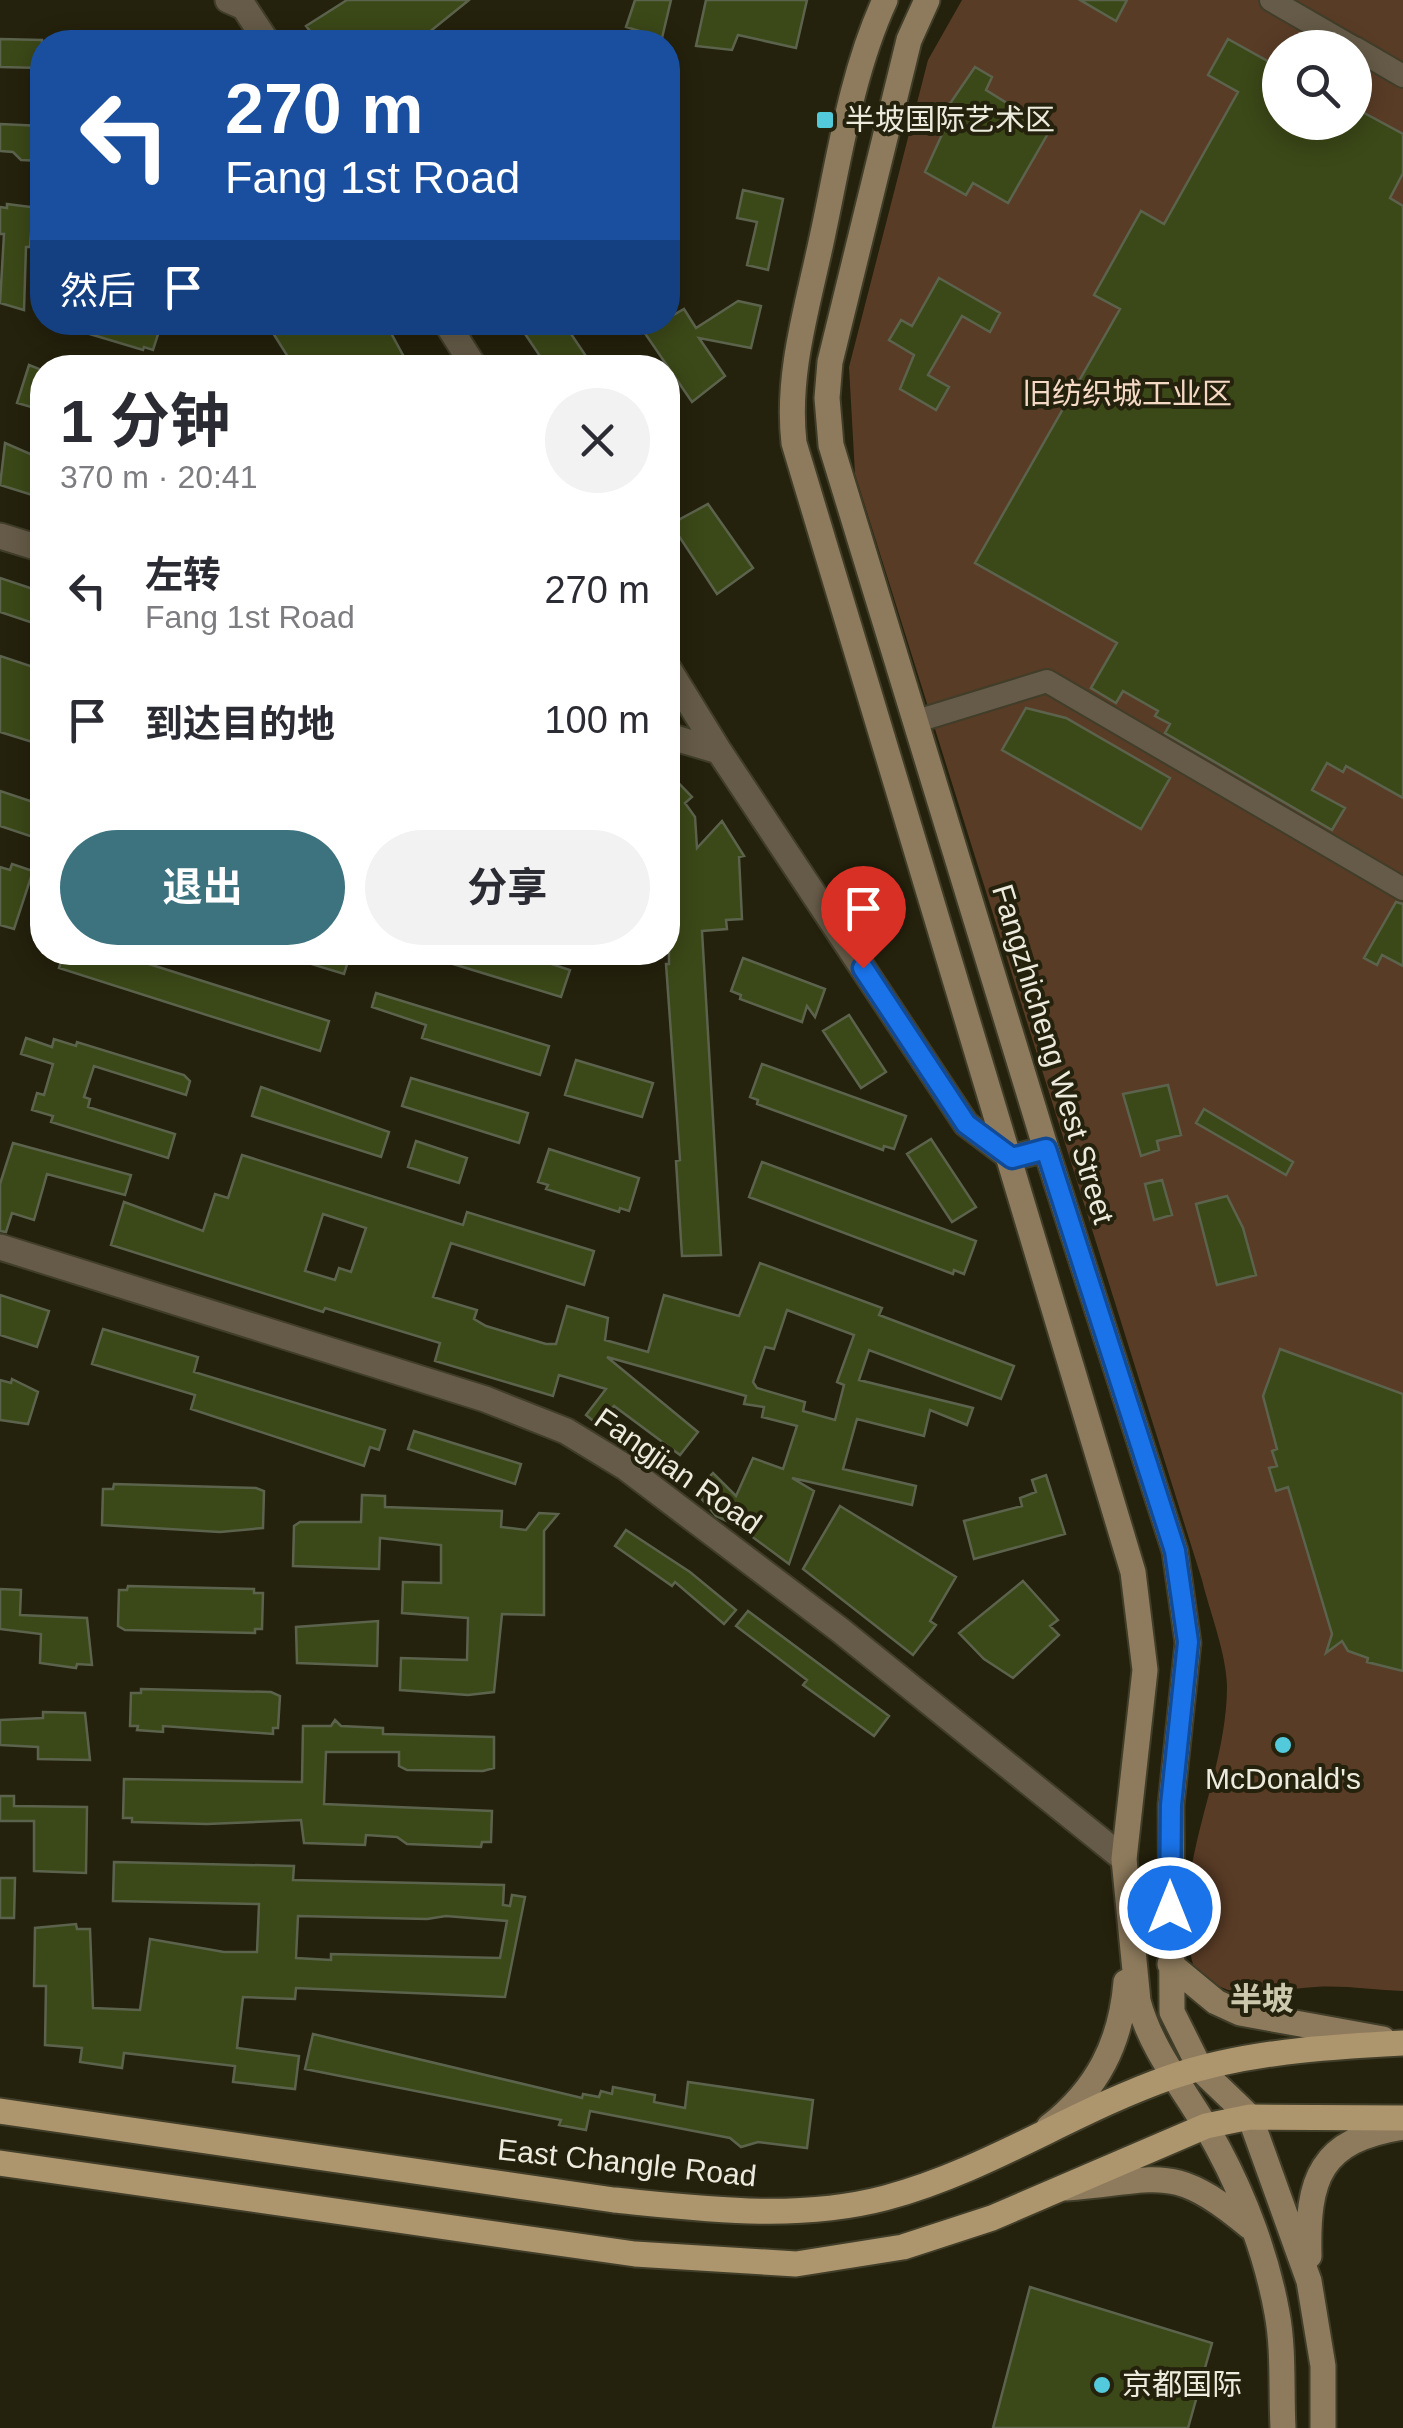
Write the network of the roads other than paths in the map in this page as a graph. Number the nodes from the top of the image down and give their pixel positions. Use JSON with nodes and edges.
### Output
{"nodes":[{"id":1,"x":885,"y":0,"type":"edge"},
{"id":2,"x":927,"y":0,"type":"edge"},
{"id":3,"x":1271,"y":0,"type":"edge"},
{"id":4,"x":239,"y":2,"type":"edge"},
{"id":5,"x":259,"y":30,"type":"edge"},
{"id":6,"x":1323,"y":30,"type":"edge"},
{"id":7,"x":1372,"y":58,"type":"edge"},
{"id":8,"x":1403,"y":76,"type":"edge"},
{"id":9,"x":0,"y":536,"type":"edge"},
{"id":10,"x":30,"y":545,"type":"edge"},
{"id":11,"x":680,"y":688,"type":"edge"},
{"id":12,"x":917,"y":721,"type":"junction"},
{"id":13,"x":680,"y":740,"type":"edge"},
{"id":14,"x":719,"y":751,"type":"junction"},
{"id":15,"x":1403,"y":889,"type":"edge"},
{"id":16,"x":1046,"y":1149,"type":"junction"},
{"id":17,"x":1012,"y":1158,"type":"junction"},
{"id":18,"x":0,"y":1246,"type":"edge"},
{"id":19,"x":1124,"y":1860,"type":"junction"},
{"id":20,"x":1129,"y":1937,"type":"junction"},
{"id":21,"x":1170,"y":1964,"type":"junction"},
{"id":22,"x":1403,"y":2043,"type":"edge"},
{"id":23,"x":1201,"y":2070,"type":"junction"},
{"id":24,"x":1173,"y":2077,"type":"junction"},
{"id":25,"x":0,"y":2111,"type":"edge"},
{"id":26,"x":1250,"y":2117,"type":"junction"},
{"id":27,"x":1403,"y":2118,"type":"edge"},
{"id":28,"x":1206,"y":2126,"type":"junction"},
{"id":29,"x":1403,"y":2126,"type":"edge"},
{"id":30,"x":1030,"y":2142,"type":"junction"},
{"id":31,"x":0,"y":2163,"type":"edge"},
{"id":32,"x":1056,"y":2189,"type":"junction"},
{"id":33,"x":1255,"y":2232,"type":"junction"},
{"id":34,"x":1309,"y":2282,"type":"junction"},
{"id":35,"x":1283,"y":2428,"type":"edge"},
{"id":36,"x":1323,"y":2428,"type":"edge"}],
"edges":[{"from":1,"to":17,"type":"main road"},
{"from":2,"to":12,"type":"main road","name":"Fangzhicheng West Street"},
{"from":3,"to":6,"type":"street"},
{"from":4,"to":5,"type":"street"},
{"from":7,"to":8,"type":"street"},
{"from":9,"to":10,"type":"street"},
{"from":11,"to":14,"type":"street"},
{"from":12,"to":15,"type":"street"},
{"from":12,"to":16,"type":"main road","name":"Fangzhicheng West Street"},
{"from":13,"to":14,"type":"street"},
{"from":14,"to":17,"type":"street"},
{"from":16,"to":17,"type":"street"},
{"from":16,"to":21,"type":"main road","name":"Fangzhicheng West Street"},
{"from":17,"to":19,"type":"main road"},
{"from":18,"to":19,"type":"street","name":"Fangjian Road"},
{"from":19,"to":20,"type":"main road"},
{"from":20,"to":24,"type":"main road"},
{"from":20,"to":30,"type":"main road"},
{"from":21,"to":22,"type":"main road"},
{"from":21,"to":23,"type":"main road","name":"Fangzhicheng West Street"},
{"from":22,"to":23,"type":"main road","name":"East Changle Road"},
{"from":23,"to":24,"type":"main road","name":"East Changle Road"},
{"from":23,"to":26,"type":"main road","name":"Fangzhicheng West Street"},
{"from":24,"to":28,"type":"main road"},
{"from":24,"to":30,"type":"main road","name":"East Changle Road"},
{"from":25,"to":30,"type":"main road","name":"East Changle Road"},
{"from":26,"to":27,"type":"main road"},
{"from":26,"to":28,"type":"main road"},
{"from":26,"to":34,"type":"main road"},
{"from":28,"to":32,"type":"main road"},
{"from":28,"to":33,"type":"main road"},
{"from":29,"to":34,"type":"main road"},
{"from":31,"to":32,"type":"main road"},
{"from":32,"to":33,"type":"main road"},
{"from":33,"to":35,"type":"main road"},
{"from":34,"to":36,"type":"main road"}]}
